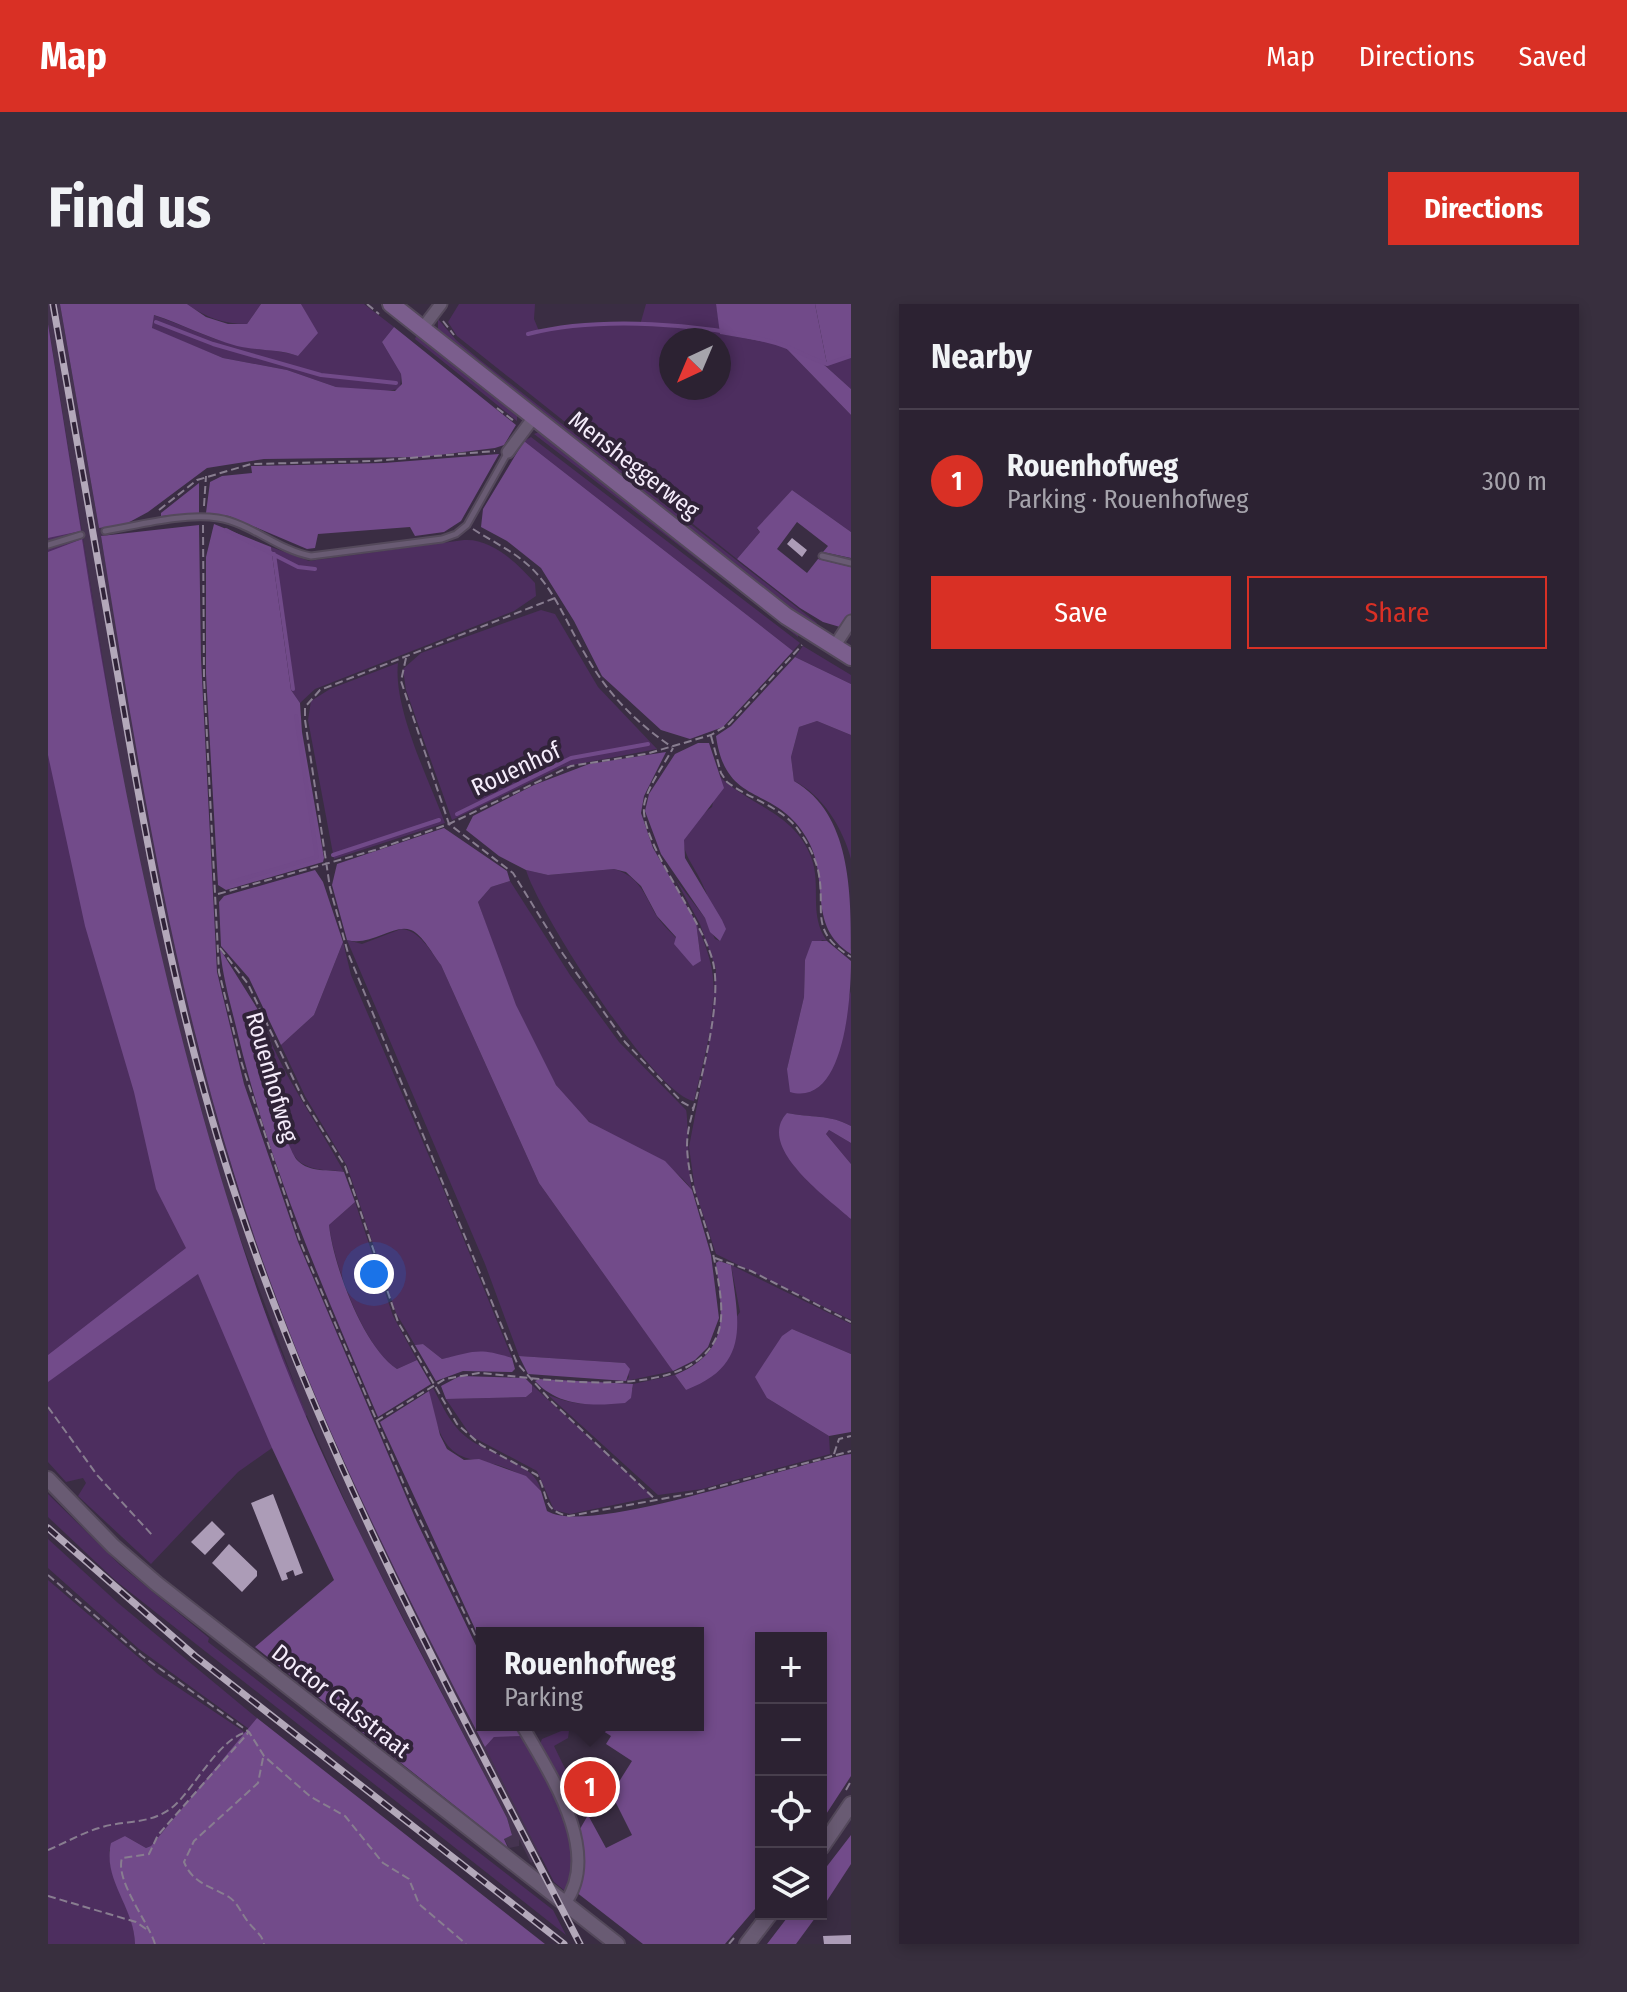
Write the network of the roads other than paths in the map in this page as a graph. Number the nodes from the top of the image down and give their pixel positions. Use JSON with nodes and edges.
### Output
{"nodes":[{"id":1,"x":391,"y":304,"type":"edge"},
{"id":2,"x":441,"y":304,"type":"edge"},
{"id":3,"x":422,"y":329,"type":"junction"},
{"id":4,"x":534,"y":417,"type":"junction"},
{"id":5,"x":508,"y":452,"type":"joint"},
{"id":6,"x":105,"y":531,"type":"dead end"},
{"id":7,"x":81,"y":535,"type":"dead end"},
{"id":8,"x":48,"y":545,"type":"edge"},
{"id":9,"x":822,"y":556,"type":"dead end"},
{"id":10,"x":851,"y":563,"type":"edge"},
{"id":11,"x":851,"y":621,"type":"edge"},
{"id":12,"x":834,"y":647,"type":"junction"},
{"id":13,"x":851,"y":657,"type":"edge"},
{"id":14,"x":48,"y":1479,"type":"edge"},
{"id":15,"x":525,"y":1731,"type":"edge"},
{"id":16,"x":851,"y":1804,"type":"edge"},
{"id":17,"x":827,"y":1839,"type":"edge"},
{"id":18,"x":565,"y":1903,"type":"junction"},
{"id":19,"x":765,"y":1920,"type":"edge"},
{"id":20,"x":617,"y":1944,"type":"edge"},
{"id":21,"x":747,"y":1944,"type":"edge"}],
"edges":[{"from":1,"to":3,"type":"main road","name":"Mensheggerweg"},
{"from":2,"to":3,"type":"street"},
{"from":3,"to":4,"type":"main road","name":"Mensheggerweg"},
{"from":4,"to":5,"type":"street"},
{"from":4,"to":12,"type":"main road","name":"Mensheggerweg"},
{"from":5,"to":6,"type":"lane"},
{"from":7,"to":8,"type":"lane"},
{"from":9,"to":10,"type":"lane"},
{"from":11,"to":12,"type":"street"},
{"from":12,"to":13,"type":"main road","name":"Mensheggerweg"},
{"from":14,"to":18,"type":"street","name":"Doctor Calsstraat"},
{"from":15,"to":18,"type":"street"},
{"from":16,"to":17,"type":"street"},
{"from":18,"to":20,"type":"street","name":"Doctor Calsstraat"},
{"from":19,"to":21,"type":"street"}]}
